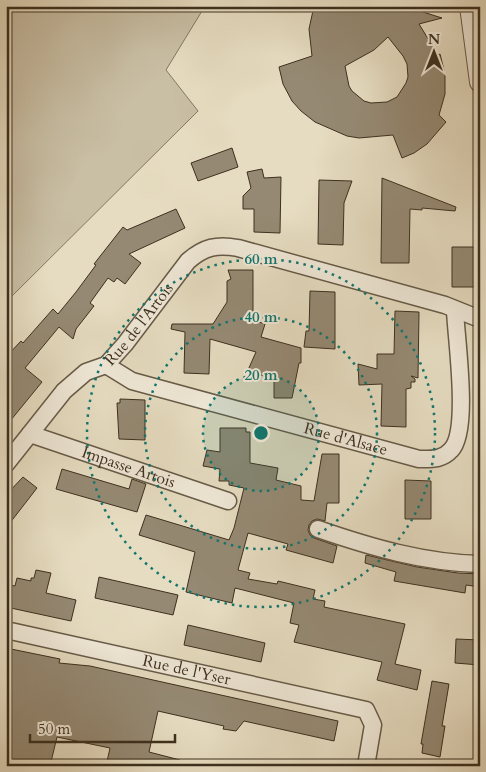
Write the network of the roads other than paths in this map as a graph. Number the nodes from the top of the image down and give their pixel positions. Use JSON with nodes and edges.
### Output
{"nodes":[{"id":1,"x":470,"y":6,"type":"edge"},
{"id":2,"x":480,"y":82,"type":"edge"},
{"id":3,"x":455,"y":310,"type":"junction"},
{"id":4,"x":480,"y":319,"type":"edge"},
{"id":5,"x":106,"y":365,"type":"junction"},
{"id":6,"x":30,"y":434,"type":"junction"},
{"id":7,"x":6,"y":464,"type":"edge"},
{"id":8,"x":228,"y":501,"type":"dead end"},
{"id":9,"x":318,"y":529,"type":"dead end"},
{"id":10,"x":480,"y":564,"type":"edge"},
{"id":11,"x":6,"y":630,"type":"edge"},
{"id":12,"x":366,"y":766,"type":"edge"}],
"edges":[{"from":1,"to":2,"type":"street"},
{"from":3,"to":4,"type":"street"},
{"from":3,"to":5,"type":"street","name":"Rue de l'Artois"},
{"from":3,"to":5,"type":"street","name":"Rue d'Alsace"},
{"from":5,"to":6,"type":"street","name":"Rue de l'Artois"},
{"from":6,"to":7,"type":"street","name":"Rue de l'Artois"},
{"from":6,"to":8,"type":"street","name":"Impasse Artois"},
{"from":9,"to":10,"type":"street"},
{"from":11,"to":12,"type":"street","name":"Rue de l'Yser"}]}
